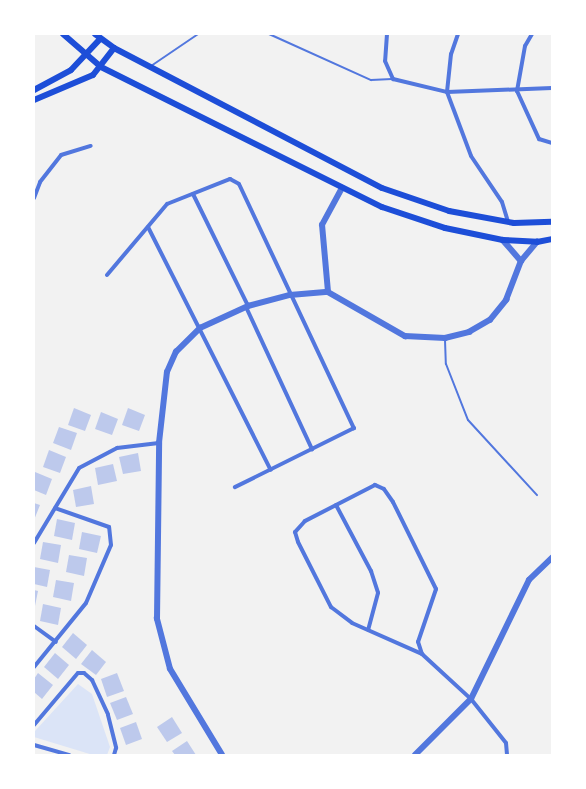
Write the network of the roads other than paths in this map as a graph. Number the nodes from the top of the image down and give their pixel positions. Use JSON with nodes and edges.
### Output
{"nodes":[{"id":1,"x":63,"y":34,"type":"edge"},
{"id":2,"x":95,"y":34,"type":"edge"},
{"id":3,"x":198,"y":34,"type":"edge"},
{"id":4,"x":269,"y":34,"type":"edge"},
{"id":5,"x":387,"y":34,"type":"edge"},
{"id":6,"x":458,"y":34,"type":"edge"},
{"id":7,"x":532,"y":34,"type":"edge"},
{"id":8,"x":100,"y":39,"type":"junction"},
{"id":9,"x":114,"y":48,"type":"junction"},
{"id":10,"x":88,"y":56,"type":"junction"},
{"id":11,"x":101,"y":67,"type":"junction"},
{"id":12,"x":150,"y":67,"type":"junction"},
{"id":13,"x":393,"y":79,"type":"junction"},
{"id":14,"x":552,"y":88,"type":"edge"},
{"id":15,"x":34,"y":90,"type":"edge"},
{"id":16,"x":518,"y":91,"type":"junction"},
{"id":17,"x":447,"y":92,"type":"junction"},
{"id":18,"x":34,"y":100,"type":"edge"},
{"id":19,"x":552,"y":143,"type":"edge"},
{"id":20,"x":91,"y":146,"type":"dead end"},
{"id":21,"x":342,"y":188,"type":"junction"},
{"id":22,"x":193,"y":194,"type":"junction"},
{"id":23,"x":34,"y":198,"type":"edge"},
{"id":24,"x":508,"y":222,"type":"junction"},
{"id":25,"x":552,"y":222,"type":"edge"},
{"id":26,"x":148,"y":227,"type":"junction"},
{"id":27,"x":552,"y":239,"type":"edge"},
{"id":28,"x":503,"y":240,"type":"junction"},
{"id":29,"x":537,"y":242,"type":"junction"},
{"id":30,"x":521,"y":261,"type":"junction"},
{"id":31,"x":107,"y":275,"type":"dead end"},
{"id":32,"x":328,"y":292,"type":"junction"},
{"id":33,"x":290,"y":295,"type":"junction"},
{"id":34,"x":247,"y":307,"type":"junction"},
{"id":35,"x":200,"y":328,"type":"junction"},
{"id":36,"x":445,"y":338,"type":"junction"},
{"id":37,"x":159,"y":443,"type":"junction"},
{"id":38,"x":312,"y":449,"type":"junction"},
{"id":39,"x":270,"y":470,"type":"junction"},
{"id":40,"x":235,"y":487,"type":"dead end"},
{"id":41,"x":537,"y":495,"type":"dead end"},
{"id":42,"x":336,"y":505,"type":"junction"},
{"id":43,"x":55,"y":508,"type":"junction"},
{"id":44,"x":34,"y":543,"type":"edge"},
{"id":45,"x":552,"y":558,"type":"edge"},
{"id":46,"x":34,"y":626,"type":"edge"},
{"id":47,"x":368,"y":630,"type":"junction"},
{"id":48,"x":56,"y":642,"type":"junction"},
{"id":49,"x":422,"y":654,"type":"junction"},
{"id":50,"x":34,"y":667,"type":"edge"},
{"id":51,"x":471,"y":699,"type":"junction"},
{"id":52,"x":34,"y":725,"type":"edge"},
{"id":53,"x":34,"y":745,"type":"edge"},
{"id":54,"x":70,"y":755,"type":"edge"},
{"id":55,"x":114,"y":755,"type":"edge"},
{"id":56,"x":222,"y":755,"type":"edge"},
{"id":57,"x":415,"y":755,"type":"edge"},
{"id":58,"x":507,"y":755,"type":"edge"}],
"edges":[{"from":1,"to":10,"type":"main road"},
{"from":2,"to":8,"type":"main road"},
{"from":3,"to":12,"type":"lane"},
{"from":4,"to":13,"type":"lane"},
{"from":5,"to":13,"type":"street"},
{"from":6,"to":17,"type":"street"},
{"from":7,"to":16,"type":"street"},
{"from":8,"to":9,"type":"main road"},
{"from":8,"to":10,"type":"main road"},
{"from":9,"to":11,"type":"main road"},
{"from":9,"to":12,"type":"main road"},
{"from":10,"to":11,"type":"main road"},
{"from":10,"to":15,"type":"main road"},
{"from":11,"to":18,"type":"main road"},
{"from":11,"to":21,"type":"main road"},
{"from":12,"to":24,"type":"main road"},
{"from":13,"to":17,"type":"street"},
{"from":14,"to":16,"type":"street"},
{"from":16,"to":17,"type":"street"},
{"from":16,"to":19,"type":"street"},
{"from":17,"to":24,"type":"street"},
{"from":20,"to":23,"type":"street"},
{"from":21,"to":28,"type":"main road"},
{"from":21,"to":32,"type":"street"},
{"from":22,"to":26,"type":"street"},
{"from":22,"to":33,"type":"street"},
{"from":22,"to":34,"type":"street"},
{"from":24,"to":25,"type":"main road"},
{"from":26,"to":31,"type":"street"},
{"from":26,"to":35,"type":"street"},
{"from":27,"to":29,"type":"main road"},
{"from":28,"to":29,"type":"main road"},
{"from":28,"to":30,"type":"street"},
{"from":29,"to":30,"type":"street"},
{"from":30,"to":36,"type":"street"},
{"from":32,"to":33,"type":"street"},
{"from":32,"to":36,"type":"street"},
{"from":33,"to":34,"type":"street"},
{"from":33,"to":38,"type":"street"},
{"from":34,"to":35,"type":"street"},
{"from":34,"to":38,"type":"street"},
{"from":35,"to":37,"type":"street"},
{"from":35,"to":39,"type":"street"},
{"from":36,"to":41,"type":"lane"},
{"from":37,"to":43,"type":"street"},
{"from":37,"to":56,"type":"street"},
{"from":38,"to":39,"type":"street"},
{"from":39,"to":40,"type":"street"},
{"from":42,"to":47,"type":"street"},
{"from":42,"to":47,"type":"street"},
{"from":42,"to":49,"type":"street"},
{"from":43,"to":44,"type":"street"},
{"from":43,"to":48,"type":"street"},
{"from":45,"to":51,"type":"street"},
{"from":46,"to":48,"type":"street"},
{"from":47,"to":49,"type":"street"},
{"from":48,"to":50,"type":"street"},
{"from":49,"to":51,"type":"street"},
{"from":51,"to":57,"type":"street"},
{"from":51,"to":58,"type":"street"},
{"from":52,"to":55,"type":"street"},
{"from":53,"to":54,"type":"street"}]}
